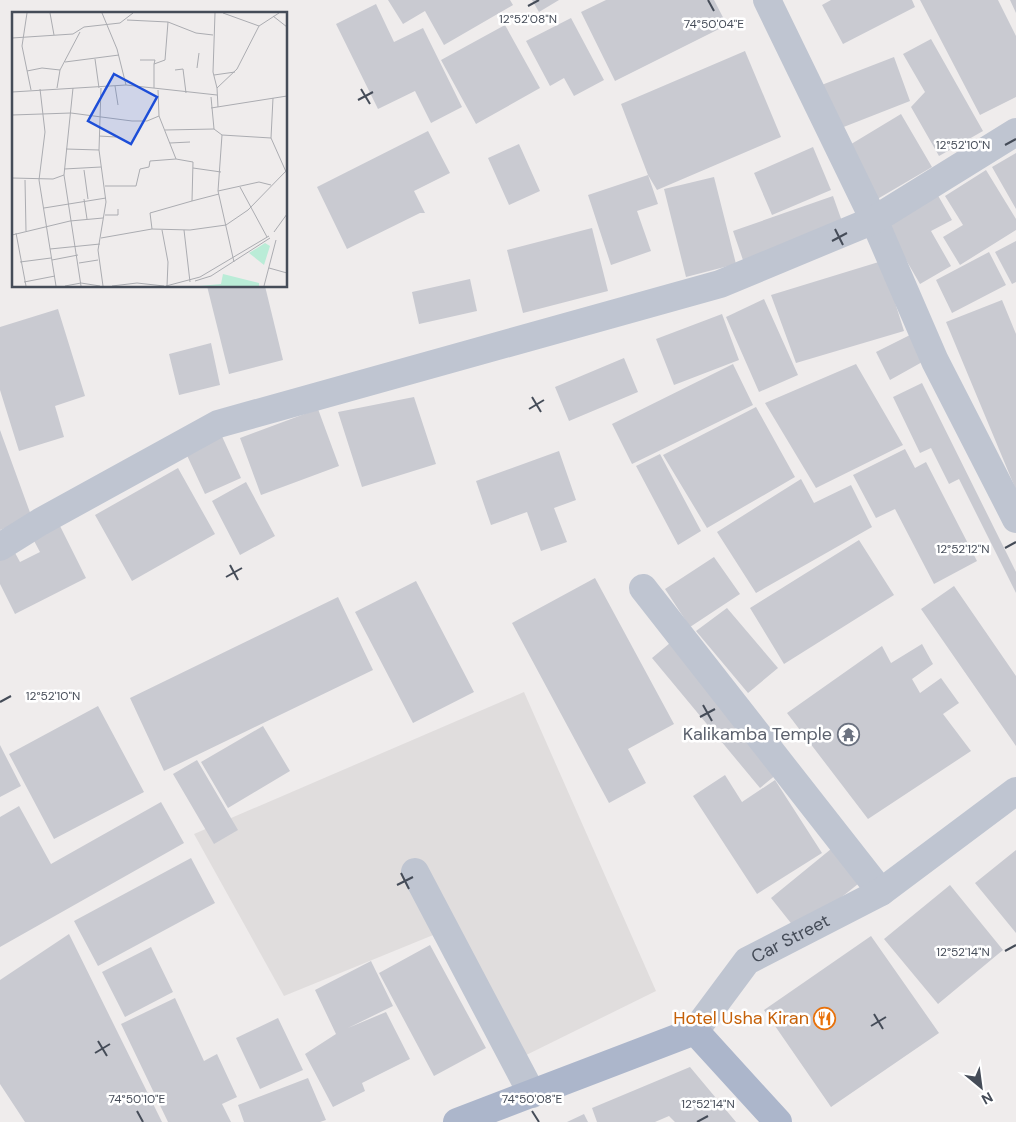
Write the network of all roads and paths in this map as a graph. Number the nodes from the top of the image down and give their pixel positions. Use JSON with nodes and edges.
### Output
{"nodes":[{"id":1,"x":767,"y":0,"type":"edge"},
{"id":2,"x":1016,"y":132,"type":"edge"},
{"id":3,"x":874,"y":220,"type":"junction"},
{"id":4,"x":1016,"y":519,"type":"edge"},
{"id":5,"x":0,"y":547,"type":"edge"},
{"id":6,"x":643,"y":588,"type":"dead end"},
{"id":7,"x":1016,"y":790,"type":"edge"},
{"id":8,"x":415,"y":872,"type":"dead end"},
{"id":9,"x":881,"y":892,"type":"junction"},
{"id":10,"x":695,"y":1031,"type":"junction"},
{"id":11,"x":532,"y":1094,"type":"junction"},
{"id":12,"x":457,"y":1122,"type":"edge"},
{"id":13,"x":778,"y":1122,"type":"edge"}],
"edges":[{"from":1,"to":3,"type":"street"},
{"from":2,"to":3,"type":"street"},
{"from":3,"to":4,"type":"street"},
{"from":3,"to":5,"type":"street"},
{"from":6,"to":9,"type":"street"},
{"from":7,"to":9,"type":"street","name":"Car Street"},
{"from":8,"to":11,"type":"street"},
{"from":9,"to":10,"type":"street","name":"Car Street"},
{"from":10,"to":11,"type":"main road"},
{"from":10,"to":13,"type":"main road"},
{"from":11,"to":12,"type":"main road"}]}
